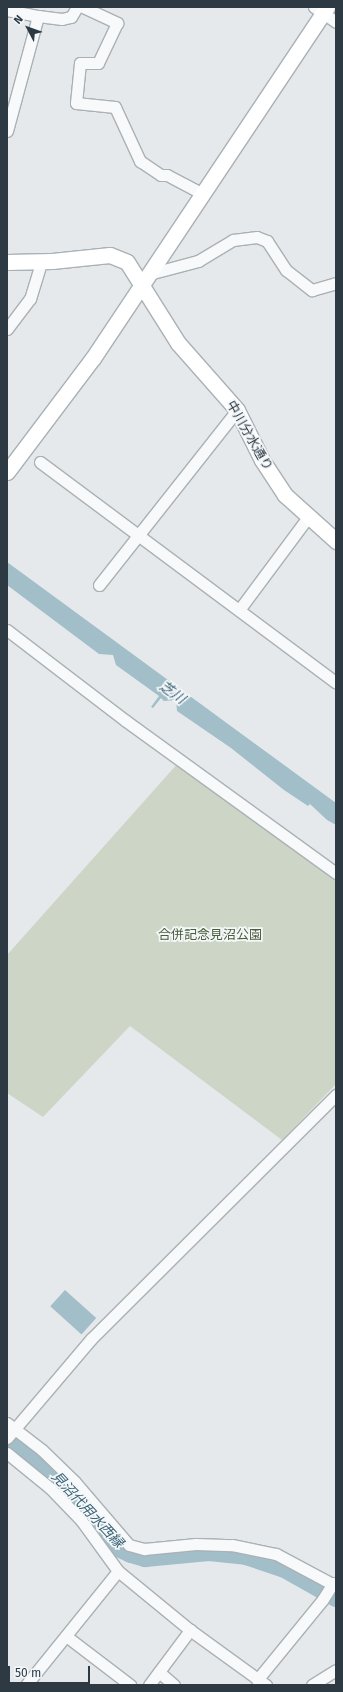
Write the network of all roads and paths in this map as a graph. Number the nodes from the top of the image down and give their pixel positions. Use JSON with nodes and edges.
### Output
{"nodes":[{"id":1,"x":77,"y":7,"type":"edge"},
{"id":2,"x":89,"y":8,"type":"edge"},
{"id":3,"x":321,"y":9,"type":"edge"},
{"id":4,"x":7,"y":10,"type":"edge"},
{"id":5,"x":34,"y":12,"type":"edge"},
{"id":6,"x":336,"y":22,"type":"edge"},
{"id":7,"x":7,"y":130,"type":"edge"},
{"id":8,"x":203,"y":194,"type":"junction"},
{"id":9,"x":7,"y":262,"type":"edge"},
{"id":10,"x":41,"y":262,"type":"junction"},
{"id":11,"x":146,"y":279,"type":"junction"},
{"id":12,"x":336,"y":282,"type":"edge"},
{"id":13,"x":7,"y":329,"type":"edge"},
{"id":14,"x":237,"y":410,"type":"junction"},
{"id":15,"x":40,"y":462,"type":"dead end"},
{"id":16,"x":7,"y":472,"type":"edge"},
{"id":17,"x":308,"y":517,"type":"junction"},
{"id":18,"x":138,"y":536,"type":"junction"},
{"id":19,"x":336,"y":541,"type":"edge"},
{"id":20,"x":99,"y":585,"type":"dead end"},
{"id":21,"x":239,"y":610,"type":"junction"},
{"id":22,"x":7,"y":630,"type":"edge"},
{"id":23,"x":336,"y":683,"type":"edge"},
{"id":24,"x":336,"y":873,"type":"edge"},
{"id":25,"x":336,"y":1095,"type":"edge"},
{"id":26,"x":11,"y":1426,"type":"edge"},
{"id":27,"x":7,"y":1438,"type":"edge"},
{"id":28,"x":7,"y":1453,"type":"edge"},
{"id":29,"x":118,"y":1571,"type":"junction"},
{"id":30,"x":334,"y":1584,"type":"edge"},
{"id":31,"x":190,"y":1630,"type":"junction"},
{"id":32,"x":66,"y":1636,"type":"junction"},
{"id":33,"x":336,"y":1670,"type":"edge"},
{"id":34,"x":159,"y":1672,"type":"junction"},
{"id":35,"x":262,"y":1682,"type":"edge"},
{"id":36,"x":30,"y":1684,"type":"edge"},
{"id":37,"x":130,"y":1685,"type":"edge"},
{"id":38,"x":149,"y":1685,"type":"edge"},
{"id":39,"x":174,"y":1685,"type":"edge"},
{"id":40,"x":312,"y":1685,"type":"edge"}],
"edges":[{"from":1,"to":5,"type":"street"},
{"from":2,"to":8,"type":"street"},
{"from":3,"to":6,"type":"street"},
{"from":3,"to":8,"type":"street"},
{"from":4,"to":5,"type":"street"},
{"from":5,"to":7,"type":"street"},
{"from":8,"to":11,"type":"street"},
{"from":9,"to":10,"type":"street","name":"中川分水通り"},
{"from":10,"to":11,"type":"street","name":"中川分水通り"},
{"from":10,"to":13,"type":"street"},
{"from":11,"to":12,"type":"street"},
{"from":11,"to":14,"type":"street","name":"中川分水通り"},
{"from":11,"to":16,"type":"street"},
{"from":14,"to":17,"type":"street","name":"中川分水通り"},
{"from":14,"to":18,"type":"street"},
{"from":15,"to":18,"type":"street"},
{"from":17,"to":19,"type":"street","name":"中川分水通り"},
{"from":17,"to":21,"type":"street"},
{"from":18,"to":20,"type":"street"},
{"from":18,"to":21,"type":"street"},
{"from":21,"to":23,"type":"street"},
{"from":22,"to":24,"type":"street"},
{"from":25,"to":26,"type":"street"},
{"from":26,"to":27,"type":"street"},
{"from":26,"to":30,"type":"street"},
{"from":28,"to":29,"type":"street"},
{"from":29,"to":31,"type":"street"},
{"from":29,"to":32,"type":"street"},
{"from":30,"to":35,"type":"street"},
{"from":31,"to":34,"type":"street"},
{"from":31,"to":35,"type":"street"},
{"from":32,"to":36,"type":"street"},
{"from":32,"to":37,"type":"street"},
{"from":33,"to":40,"type":"street"},
{"from":34,"to":38,"type":"street"},
{"from":34,"to":39,"type":"street"}]}
